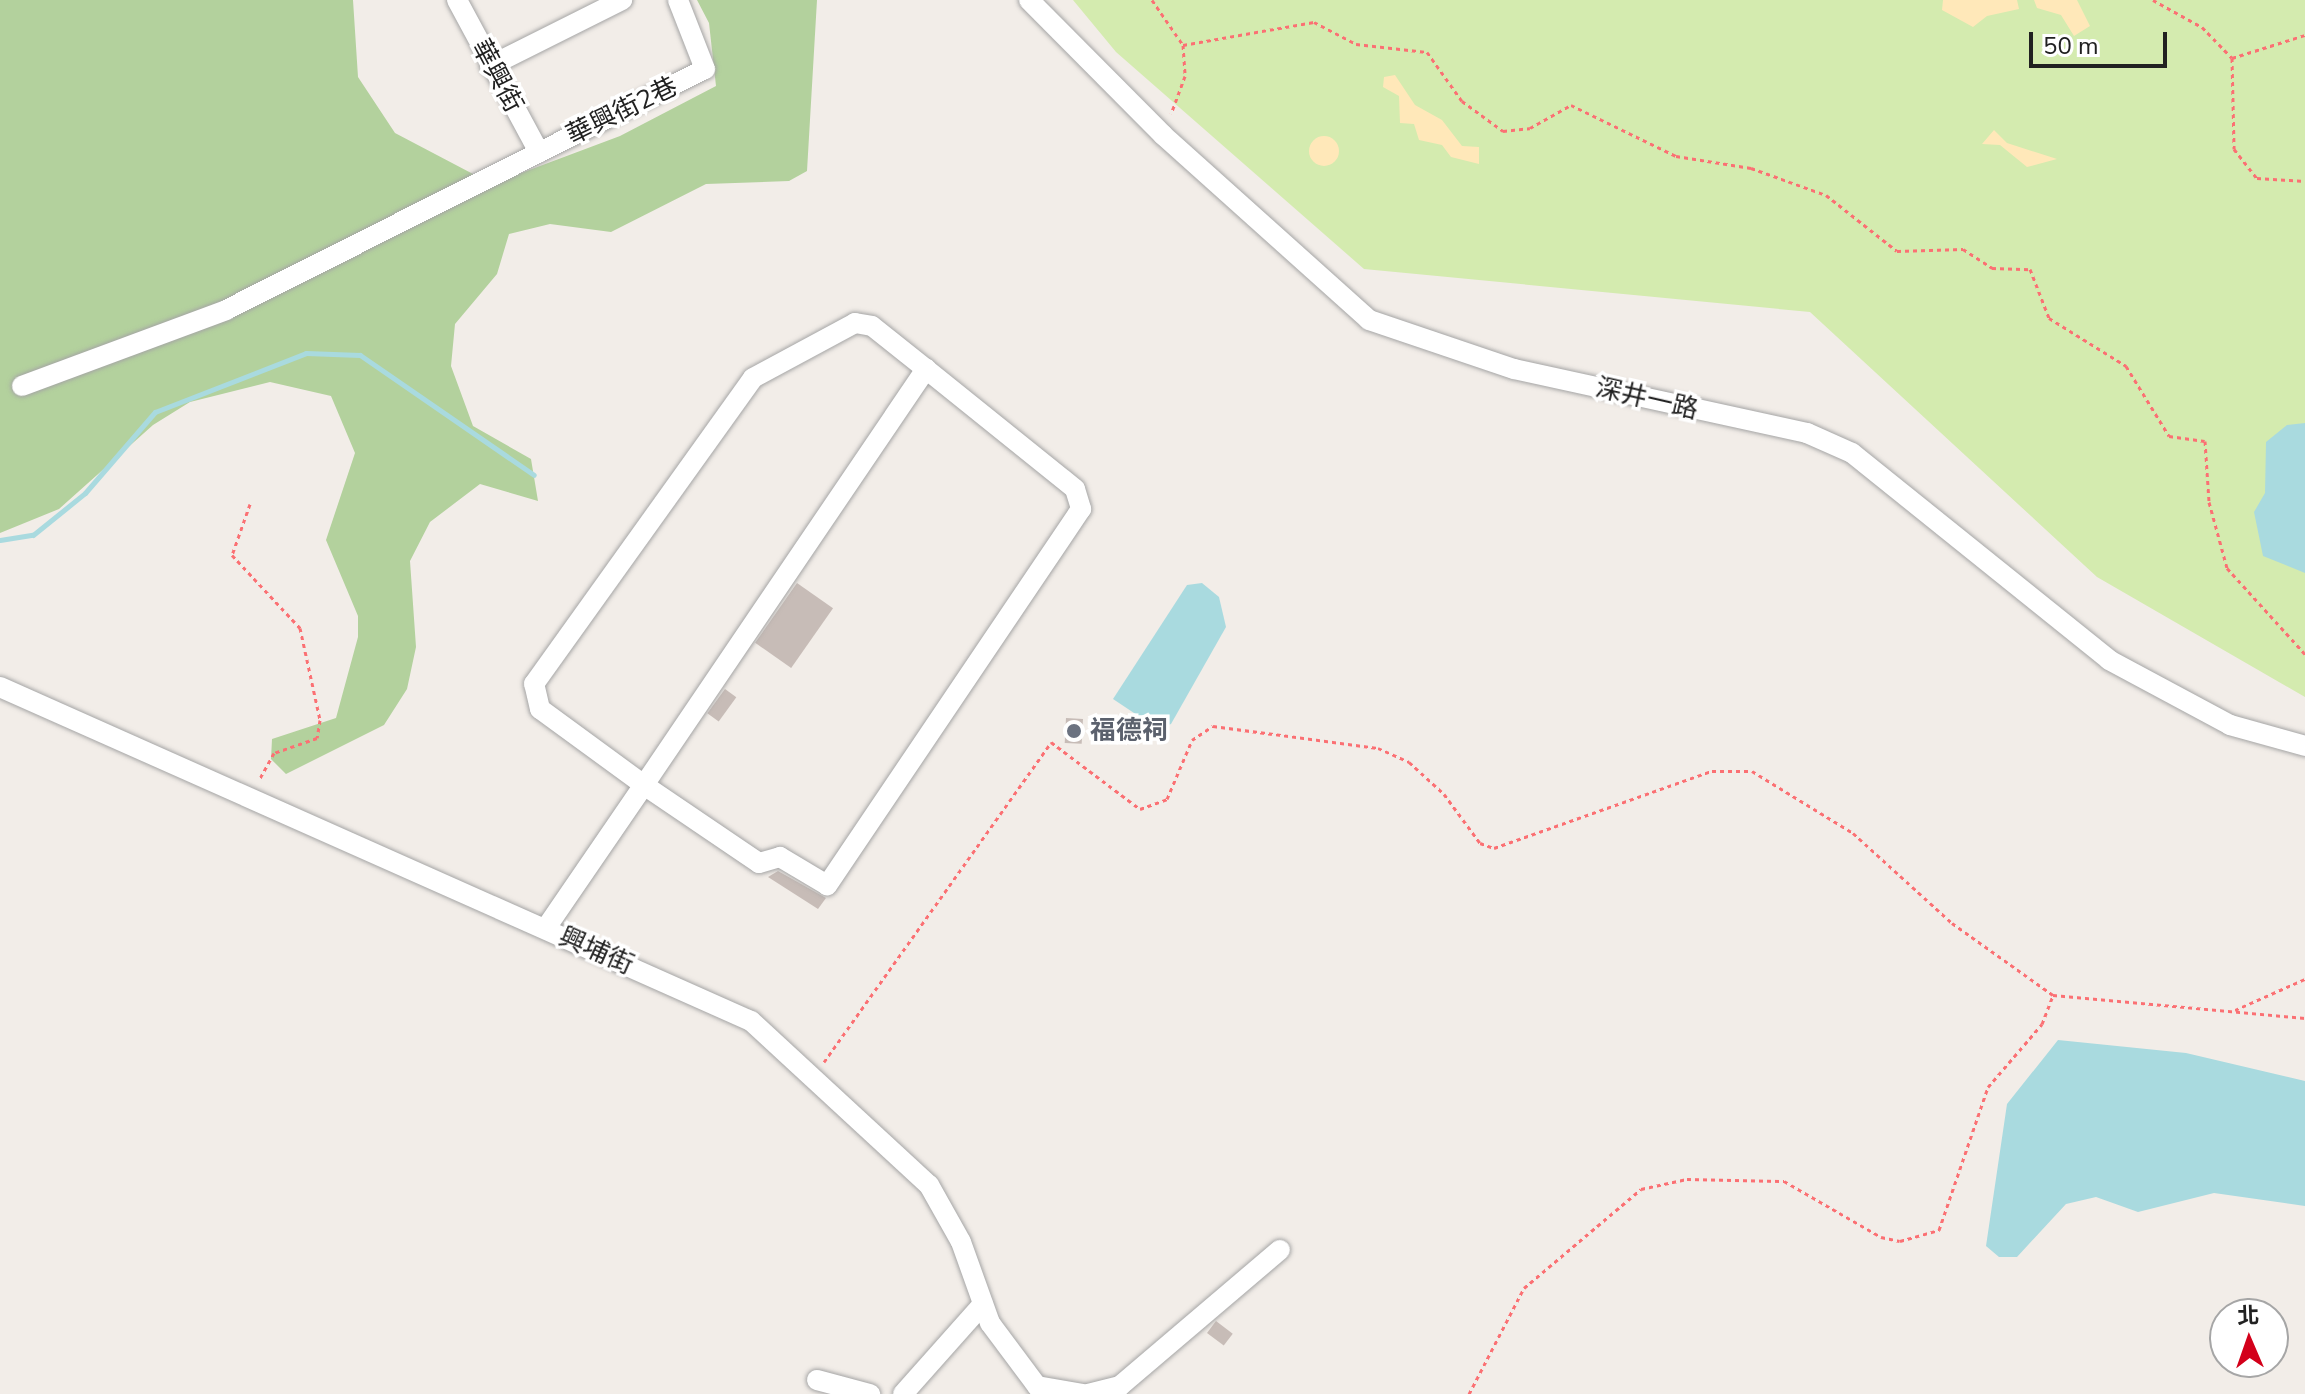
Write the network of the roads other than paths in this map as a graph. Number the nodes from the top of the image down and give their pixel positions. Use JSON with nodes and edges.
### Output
{"nodes":[{"id":1,"x":457,"y":0,"type":"edge"},
{"id":2,"x":622,"y":0,"type":"edge"},
{"id":3,"x":678,"y":0,"type":"edge"},
{"id":4,"x":1029,"y":0,"type":"edge"},
{"id":5,"x":490,"y":66,"type":"junction"},
{"id":6,"x":539,"y":152,"type":"junction"},
{"id":7,"x":926,"y":369,"type":"junction"},
{"id":8,"x":22,"y":386,"type":"dead end"},
{"id":9,"x":0,"y":687,"type":"edge"},
{"id":10,"x":2305,"y":746,"type":"edge"},
{"id":11,"x":644,"y":785,"type":"junction"},
{"id":12,"x":546,"y":928,"type":"junction"},
{"id":13,"x":1280,"y":1250,"type":"dead end"},
{"id":14,"x":983,"y":1304,"type":"junction"},
{"id":15,"x":817,"y":1380,"type":"dead end"},
{"id":16,"x":1040,"y":1390,"type":"edge"},
{"id":17,"x":870,"y":1394,"type":"edge"},
{"id":18,"x":903,"y":1394,"type":"edge"},
{"id":19,"x":1085,"y":1394,"type":"edge"}],
"edges":[{"from":1,"to":5,"type":"street","name":"華興街"},
{"from":2,"to":5,"type":"street"},
{"from":3,"to":6,"type":"street","name":"華興街2巷"},
{"from":4,"to":10,"type":"street","name":"深井一路"},
{"from":5,"to":6,"type":"street","name":"華興街"},
{"from":6,"to":8,"type":"street","name":"華興街2巷"},
{"from":7,"to":11,"type":"street"},
{"from":7,"to":11,"type":"street"},
{"from":7,"to":11,"type":"street"},
{"from":9,"to":12,"type":"street","name":"興埔街"},
{"from":11,"to":12,"type":"street"},
{"from":12,"to":14,"type":"street","name":"興埔街"},
{"from":13,"to":19,"type":"street"},
{"from":14,"to":16,"type":"street","name":"興埔街"},
{"from":14,"to":18,"type":"street"},
{"from":15,"to":17,"type":"street"},
{"from":16,"to":19,"type":"street"}]}
